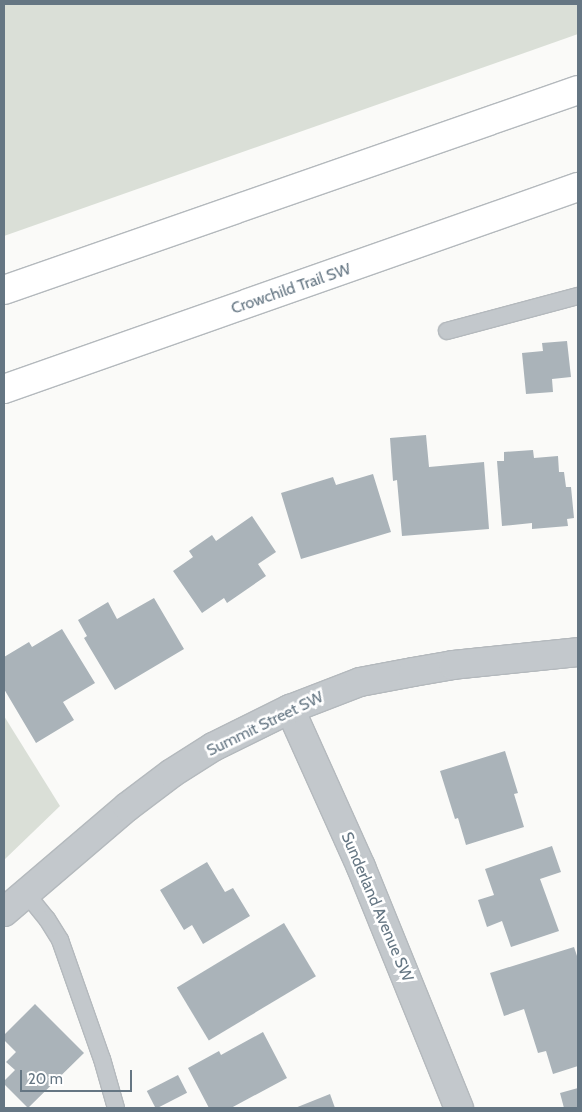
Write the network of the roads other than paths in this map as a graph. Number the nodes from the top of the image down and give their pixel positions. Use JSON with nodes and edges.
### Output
{"nodes":[{"id":1,"x":578,"y":90,"type":"edge"},
{"id":2,"x":578,"y":187,"type":"edge"},
{"id":3,"x":4,"y":290,"type":"edge"},
{"id":4,"x":578,"y":296,"type":"edge"},
{"id":5,"x":447,"y":331,"type":"dead end"},
{"id":6,"x":4,"y":389,"type":"edge"},
{"id":7,"x":578,"y":652,"type":"edge"},
{"id":8,"x":290,"y":709,"type":"junction"},
{"id":9,"x":25,"y":892,"type":"junction"},
{"id":10,"x":4,"y":912,"type":"edge"},
{"id":11,"x":116,"y":1108,"type":"edge"},
{"id":12,"x":459,"y":1108,"type":"edge"}],
"edges":[{"from":1,"to":3,"type":"highway"},
{"from":2,"to":6,"type":"highway","name":"Crowchild Trail SW"},
{"from":4,"to":5,"type":"lane"},
{"from":7,"to":8,"type":"street","name":"Summit Street SW"},
{"from":8,"to":9,"type":"street","name":"Summit Street SW"},
{"from":8,"to":12,"type":"street","name":"Sunderland Avenue SW"},
{"from":9,"to":10,"type":"street","name":"Summit Street SW"},
{"from":9,"to":11,"type":"lane"}]}
